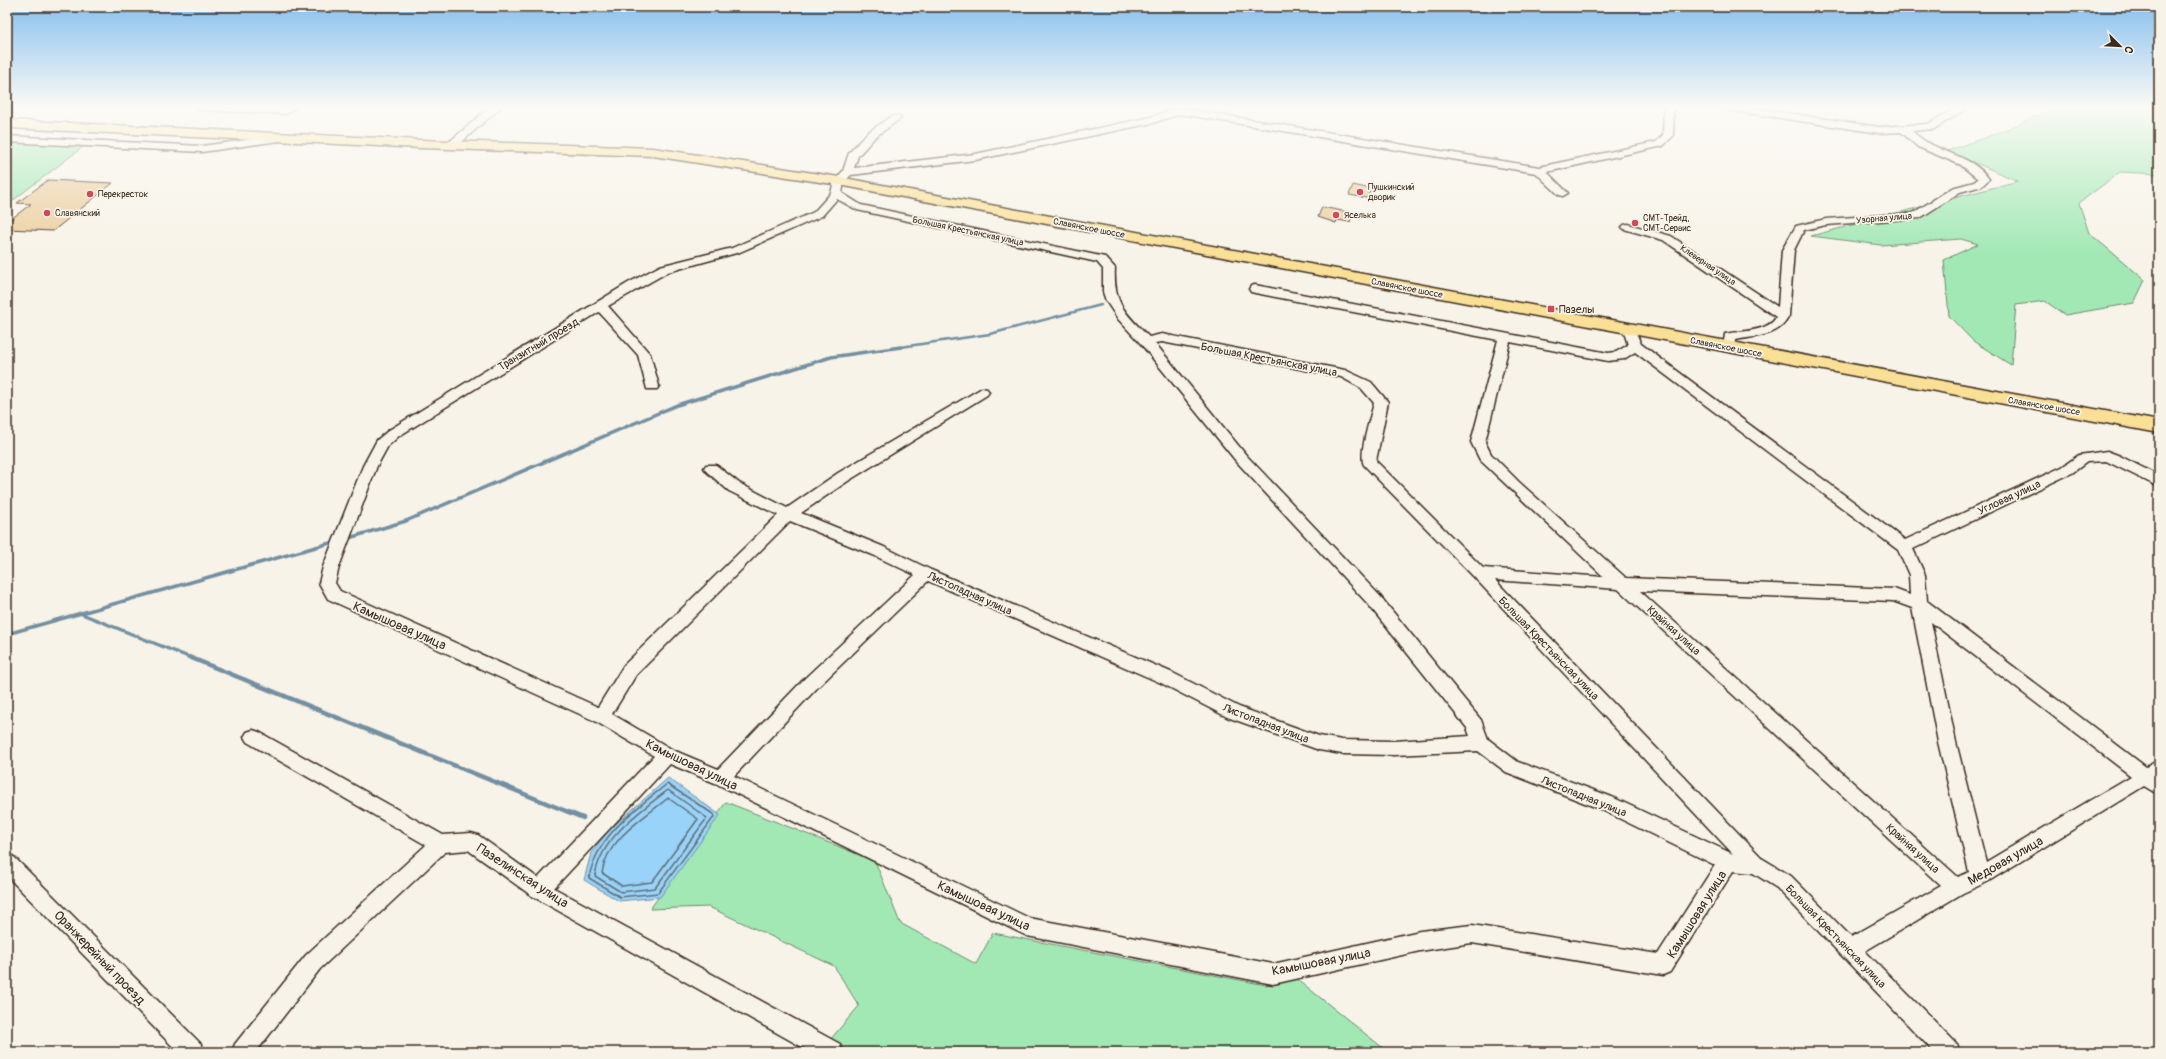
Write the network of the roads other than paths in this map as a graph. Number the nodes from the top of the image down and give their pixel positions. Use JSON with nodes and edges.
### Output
{"nodes":[{"id":1,"x":681,"y":156,"type":"edge"},
{"id":2,"x":852,"y":156,"type":"edge"},
{"id":3,"x":978,"y":156,"type":"edge"},
{"id":4,"x":1459,"y":156,"type":"edge"},
{"id":5,"x":1602,"y":156,"type":"edge"},
{"id":6,"x":1949,"y":156,"type":"edge"},
{"id":7,"x":1539,"y":170,"type":"junction"},
{"id":8,"x":841,"y":182,"type":"junction"},
{"id":9,"x":1562,"y":193,"type":"dead end"},
{"id":10,"x":1628,"y":227,"type":"dead end"},
{"id":11,"x":1255,"y":289,"type":"dead end"},
{"id":12,"x":601,"y":306,"type":"junction"},
{"id":13,"x":1783,"y":316,"type":"junction"},
{"id":14,"x":1629,"y":329,"type":"junction"},
{"id":15,"x":1505,"y":337,"type":"junction"},
{"id":16,"x":1146,"y":341,"type":"junction"},
{"id":17,"x":1635,"y":346,"type":"junction"},
{"id":18,"x":1729,"y":348,"type":"junction"},
{"id":19,"x":652,"y":386,"type":"dead end"},
{"id":20,"x":982,"y":392,"type":"dead end"},
{"id":21,"x":2159,"y":427,"type":"edge"},
{"id":22,"x":710,"y":468,"type":"dead end"},
{"id":23,"x":2159,"y":482,"type":"edge"},
{"id":24,"x":787,"y":515,"type":"junction"},
{"id":25,"x":1904,"y":546,"type":"junction"},
{"id":26,"x":1479,"y":573,"type":"junction"},
{"id":27,"x":926,"y":574,"type":"junction"},
{"id":28,"x":1624,"y":584,"type":"junction"},
{"id":29,"x":334,"y":595,"type":"joint"},
{"id":30,"x":1919,"y":604,"type":"junction"},
{"id":31,"x":601,"y":716,"type":"junction"},
{"id":32,"x":253,"y":737,"type":"dead end"},
{"id":33,"x":1481,"y":743,"type":"junction"},
{"id":34,"x":667,"y":755,"type":"junction"},
{"id":35,"x":2154,"y":777,"type":"edge"},
{"id":36,"x":721,"y":778,"type":"junction"},
{"id":37,"x":441,"y":844,"type":"junction"},
{"id":38,"x":1728,"y":862,"type":"junction"},
{"id":39,"x":7,"y":863,"type":"edge"},
{"id":40,"x":1756,"y":865,"type":"junction"},
{"id":41,"x":1980,"y":876,"type":"junction"},
{"id":42,"x":1956,"y":887,"type":"junction"},
{"id":43,"x":540,"y":890,"type":"junction"},
{"id":44,"x":1849,"y":949,"type":"junction"},
{"id":45,"x":193,"y":1052,"type":"edge"},
{"id":46,"x":243,"y":1052,"type":"edge"},
{"id":47,"x":832,"y":1052,"type":"edge"},
{"id":48,"x":1949,"y":1052,"type":"edge"}],
"edges":[{"from":1,"to":8,"type":"main road","name":"Славянское шоссе"},
{"from":2,"to":8,"type":"street"},
{"from":3,"to":8,"type":"street"},
{"from":4,"to":7,"type":"street"},
{"from":5,"to":7,"type":"street"},
{"from":6,"to":13,"type":"street","name":"Узорная улица"},
{"from":7,"to":9,"type":"street"},
{"from":8,"to":12,"type":"street","name":"Транзитный проезд"},
{"from":8,"to":14,"type":"main road","name":"Славянское шоссе"},
{"from":8,"to":16,"type":"street","name":"Большая Крестьянская улица"},
{"from":10,"to":13,"type":"street","name":"Клеверная улица"},
{"from":11,"to":15,"type":"street"},
{"from":12,"to":19,"type":"street"},
{"from":12,"to":29,"type":"street","name":"Транзитный проезд"},
{"from":13,"to":18,"type":"street"},
{"from":14,"to":17,"type":"street"},
{"from":14,"to":18,"type":"main road","name":"Славянское шоссе"},
{"from":15,"to":17,"type":"street"},
{"from":15,"to":28,"type":"street","name":"Крайняя улица"},
{"from":16,"to":26,"type":"street","name":"Большая Крестьянская улица"},
{"from":16,"to":33,"type":"street","name":"Большая Крестьянская улица"},
{"from":17,"to":25,"type":"street"},
{"from":18,"to":21,"type":"main road","name":"Славянское шоссе"},
{"from":20,"to":24,"type":"street"},
{"from":22,"to":24,"type":"street","name":"Листопадная улица"},
{"from":23,"to":25,"type":"street","name":"Угловая улица"},
{"from":24,"to":27,"type":"street","name":"Листопадная улица"},
{"from":24,"to":31,"type":"street"},
{"from":25,"to":30,"type":"street"},
{"from":26,"to":28,"type":"street"},
{"from":26,"to":40,"type":"street","name":"Большая Крестьянская улица"},
{"from":27,"to":33,"type":"street","name":"Листопадная улица"},
{"from":27,"to":36,"type":"street"},
{"from":28,"to":30,"type":"street"},
{"from":28,"to":42,"type":"street","name":"Крайняя улица"},
{"from":29,"to":31,"type":"street","name":"Камышовая улица"},
{"from":30,"to":35,"type":"street"},
{"from":30,"to":41,"type":"street"},
{"from":31,"to":34,"type":"street","name":"Камышовая улица"},
{"from":32,"to":37,"type":"street"},
{"from":33,"to":38,"type":"street","name":"Листопадная улица"},
{"from":34,"to":36,"type":"street","name":"Камышовая улица"},
{"from":34,"to":43,"type":"street"},
{"from":35,"to":41,"type":"street","name":"Медовая улица"},
{"from":36,"to":38,"type":"street","name":"Камышовая улица"},
{"from":37,"to":43,"type":"street","name":"Пазелинская улица"},
{"from":37,"to":46,"type":"street"},
{"from":38,"to":40,"type":"street","name":"Листопадная улица"},
{"from":39,"to":45,"type":"street","name":"Оранжерейный проезд"},
{"from":40,"to":44,"type":"street","name":"Большая Крестьянская улица"},
{"from":41,"to":42,"type":"street","name":"Медовая улица"},
{"from":42,"to":44,"type":"street","name":"Медовая улица"},
{"from":43,"to":47,"type":"street","name":"Пазелинская улица"},
{"from":44,"to":48,"type":"street","name":"Большая Крестьянская улица"}]}
